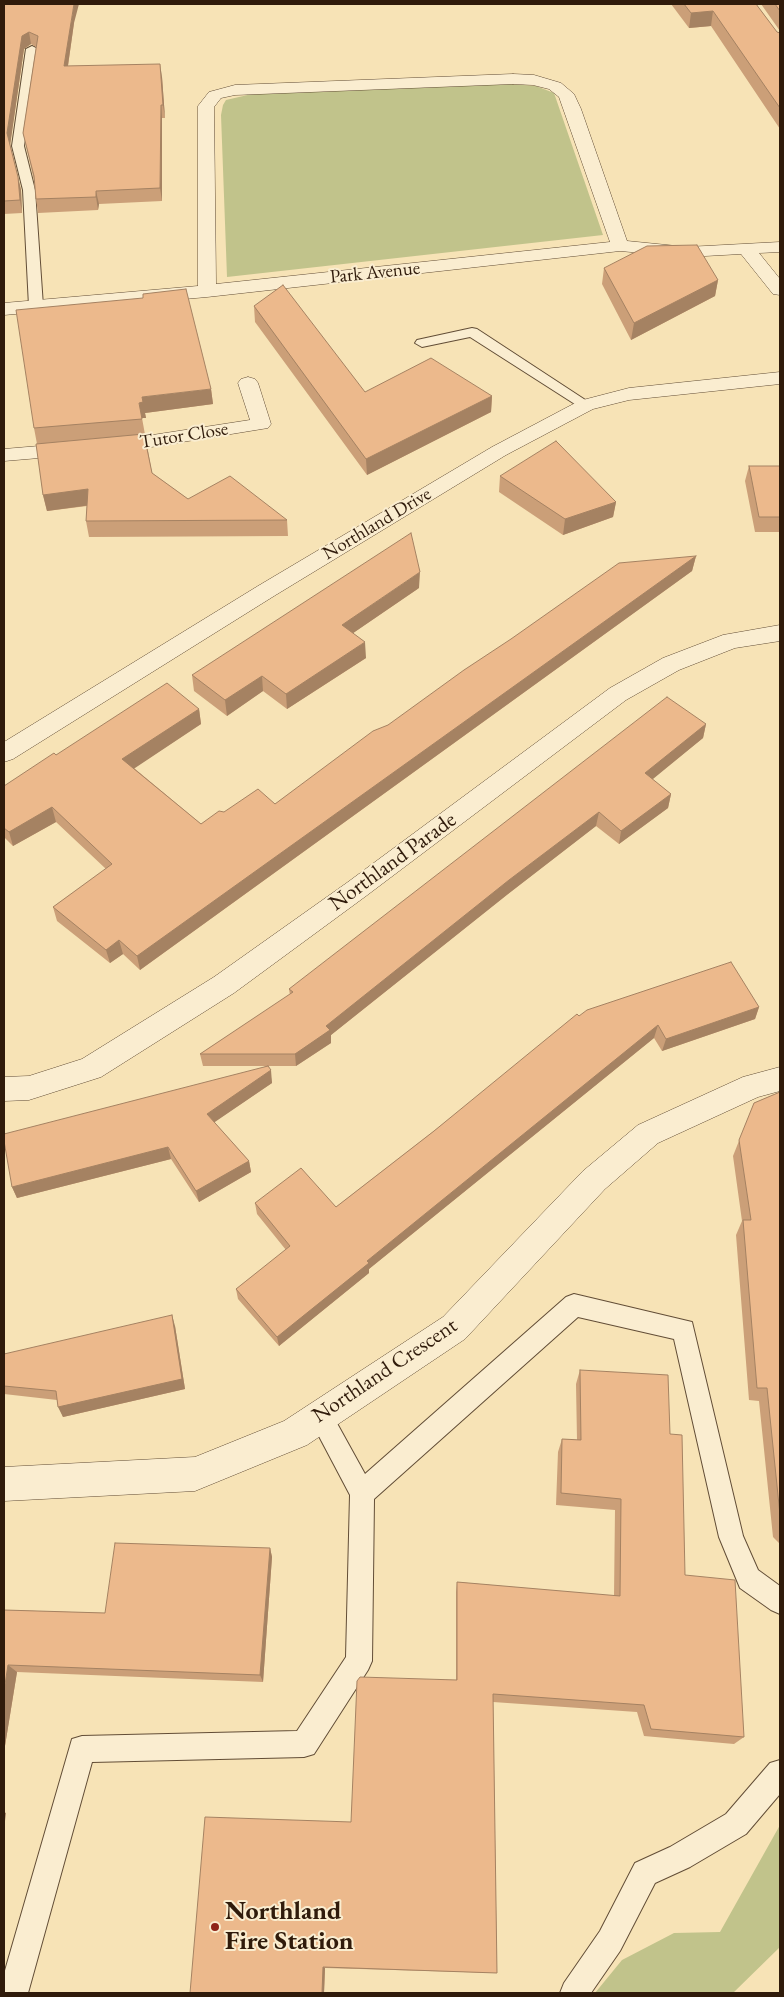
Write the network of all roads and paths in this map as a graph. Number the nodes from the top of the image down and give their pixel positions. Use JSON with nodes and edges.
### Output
{"nodes":[{"id":1,"x":32,"y":49,"type":"edge"},
{"id":2,"x":620,"y":246,"type":"junction"},
{"id":3,"x":780,"y":247,"type":"edge"},
{"id":4,"x":747,"y":250,"type":"junction"},
{"id":5,"x":780,"y":290,"type":"edge"},
{"id":6,"x":206,"y":291,"type":"junction"},
{"id":7,"x":36,"y":306,"type":"junction"},
{"id":8,"x":4,"y":309,"type":"edge"},
{"id":9,"x":422,"y":343,"type":"dead end"},
{"id":10,"x":780,"y":378,"type":"edge"},
{"id":11,"x":248,"y":383,"type":"dead end"},
{"id":12,"x":586,"y":405,"type":"junction"},
{"id":13,"x":4,"y":455,"type":"edge"},
{"id":14,"x":780,"y":633,"type":"edge"},
{"id":15,"x":4,"y":754,"type":"edge"},
{"id":16,"x":780,"y":1079,"type":"edge"},
{"id":17,"x":4,"y":1089,"type":"edge"},
{"id":18,"x":320,"y":1415,"type":"junction"},
{"id":19,"x":4,"y":1484,"type":"edge"},
{"id":20,"x":362,"y":1493,"type":"junction"},
{"id":21,"x":780,"y":1601,"type":"edge"},
{"id":22,"x":780,"y":1773,"type":"edge"},
{"id":23,"x":13,"y":1993,"type":"edge"},
{"id":24,"x":574,"y":1993,"type":"edge"}],
"edges":[{"from":1,"to":7,"type":"lane"},
{"from":2,"to":4,"type":"street","name":"Park Avenue"},
{"from":2,"to":6,"type":"street","name":"Park Avenue"},
{"from":2,"to":6,"type":"street"},
{"from":3,"to":4,"type":"street","name":"Park Avenue"},
{"from":4,"to":5,"type":"street"},
{"from":6,"to":7,"type":"street","name":"Park Avenue"},
{"from":7,"to":8,"type":"street","name":"Park Avenue"},
{"from":9,"to":12,"type":"lane"},
{"from":10,"to":12,"type":"street","name":"Northland Drive"},
{"from":11,"to":13,"type":"street","name":"Tutor Close"},
{"from":12,"to":15,"type":"street","name":"Northland Drive"},
{"from":14,"to":17,"type":"street","name":"Northland Parade"},
{"from":16,"to":18,"type":"street","name":"Northland Crescent"},
{"from":18,"to":19,"type":"street","name":"Northland Crescent"},
{"from":18,"to":20,"type":"lane"},
{"from":20,"to":21,"type":"lane"},
{"from":20,"to":23,"type":"lane"},
{"from":22,"to":24,"type":"lane"}]}
